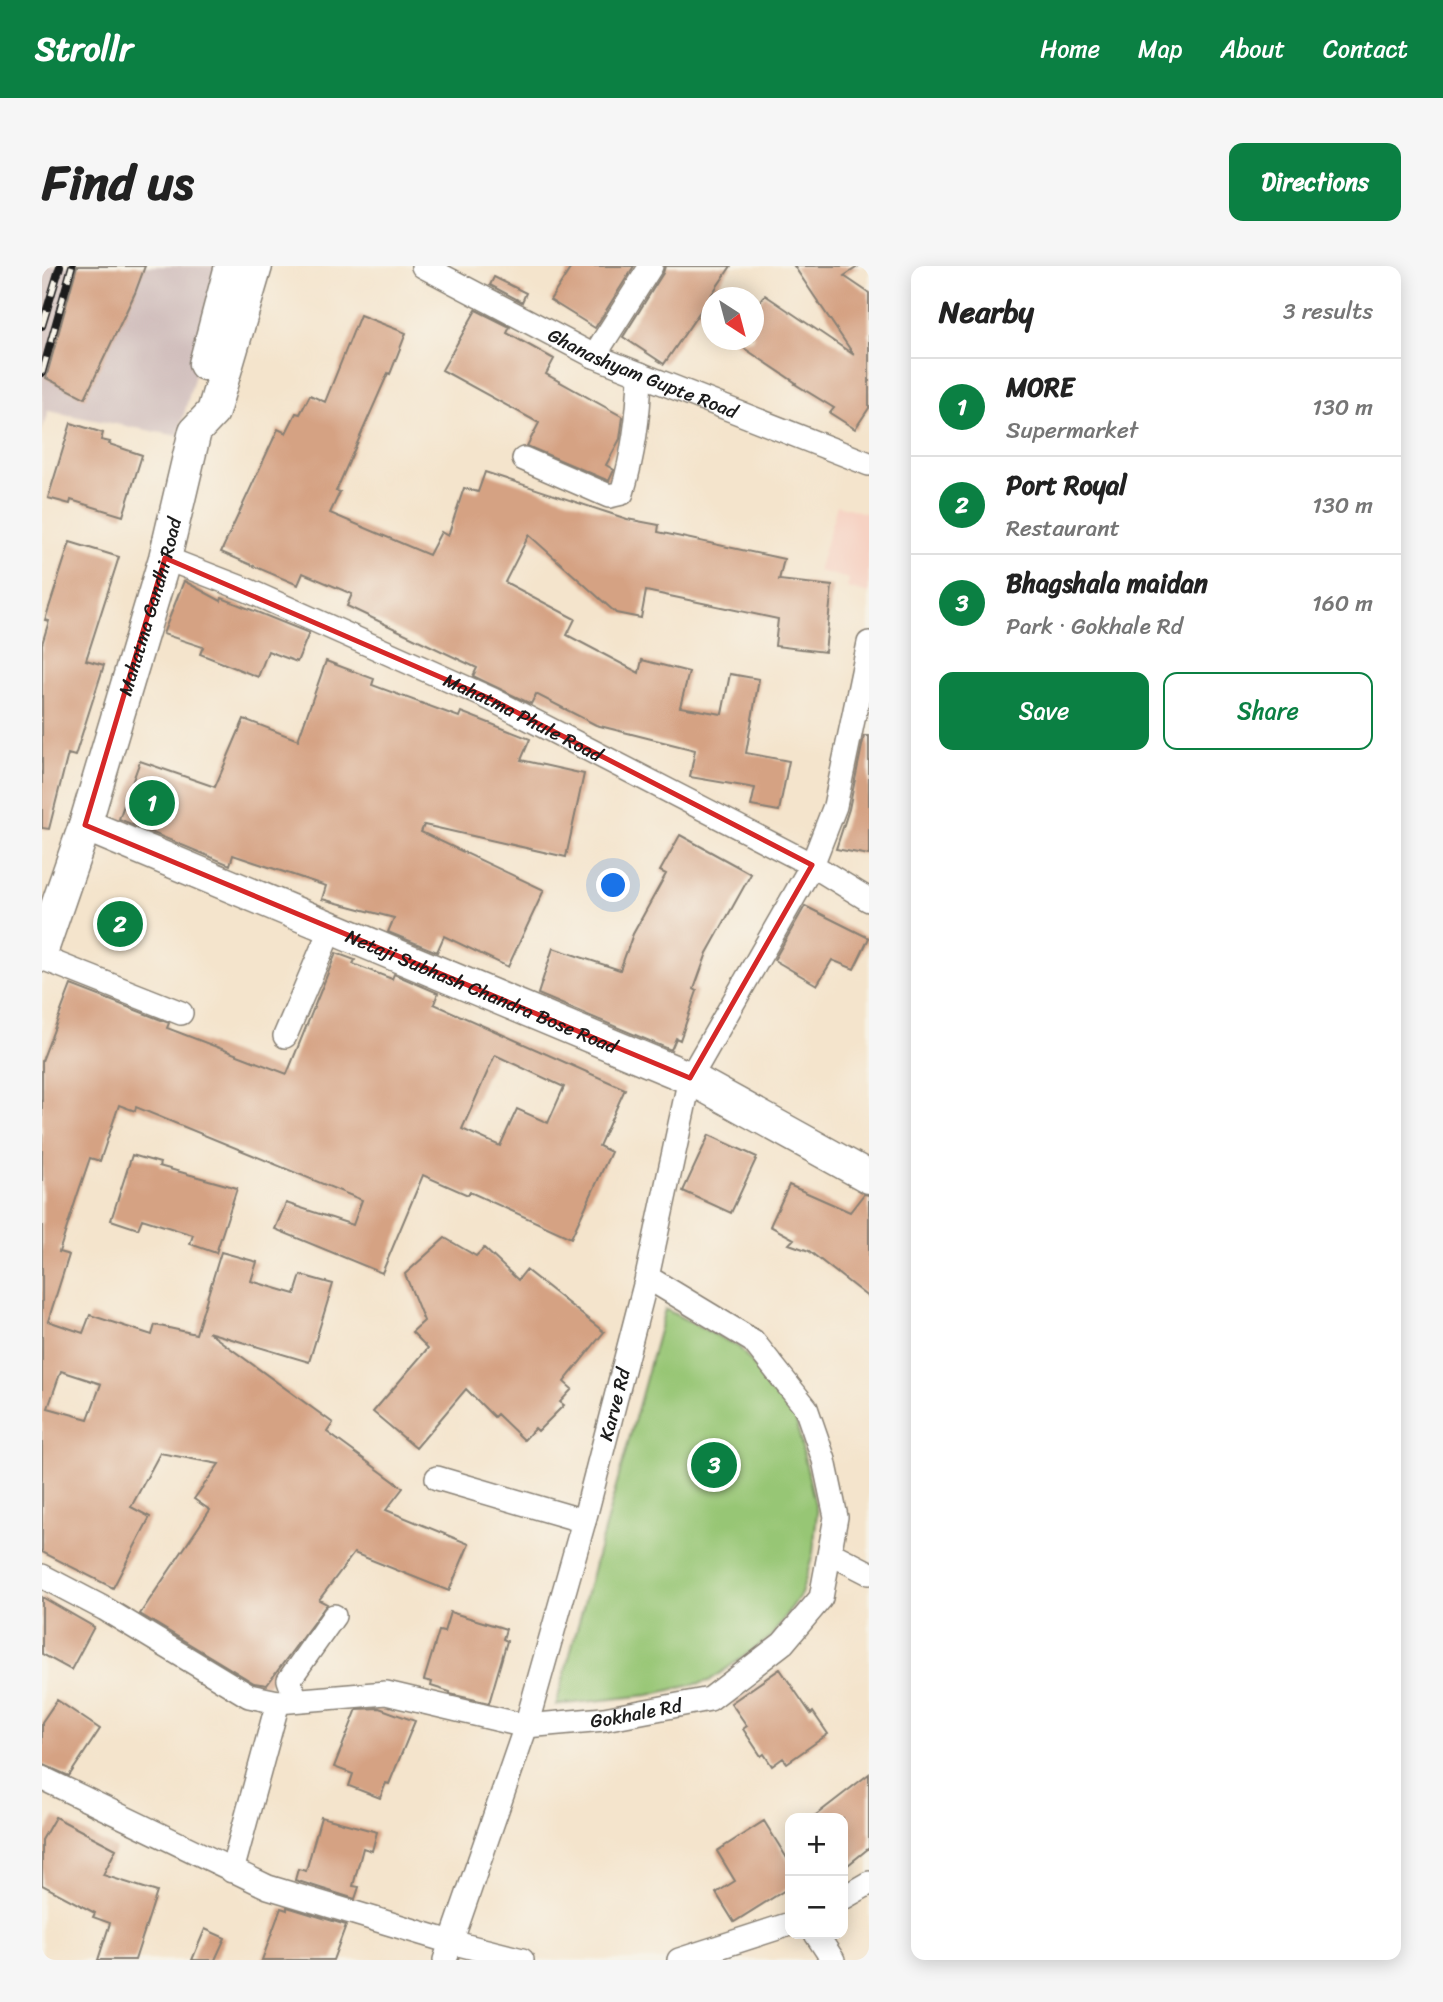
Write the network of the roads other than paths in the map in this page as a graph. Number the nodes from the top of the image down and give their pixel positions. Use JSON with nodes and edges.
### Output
{"nodes":[{"id":1,"x":231,"y":266,"type":"edge"},
{"id":2,"x":256,"y":266,"type":"edge"},
{"id":3,"x":423,"y":266,"type":"edge"},
{"id":4,"x":652,"y":266,"type":"edge"},
{"id":5,"x":594,"y":356,"type":"junction"},
{"id":6,"x":640,"y":374,"type":"junction"},
{"id":7,"x":195,"y":431,"type":"junction"},
{"id":8,"x":524,"y":459,"type":"dead end"},
{"id":9,"x":869,"y":464,"type":"edge"},
{"id":10,"x":165,"y":558,"type":"junction"},
{"id":11,"x":869,"y":643,"type":"edge"},
{"id":12,"x":85,"y":825,"type":"junction"},
{"id":13,"x":812,"y":865,"type":"junction"},
{"id":14,"x":869,"y":901,"type":"edge"},
{"id":15,"x":331,"y":928,"type":"junction"},
{"id":16,"x":42,"y":950,"type":"edge"},
{"id":17,"x":42,"y":958,"type":"edge"},
{"id":18,"x":181,"y":1013,"type":"dead end"},
{"id":19,"x":285,"y":1037,"type":"dead end"},
{"id":20,"x":690,"y":1078,"type":"junction"},
{"id":21,"x":869,"y":1177,"type":"edge"},
{"id":22,"x":647,"y":1277,"type":"junction"},
{"id":23,"x":437,"y":1478,"type":"dead end"},
{"id":24,"x":584,"y":1521,"type":"junction"},
{"id":25,"x":830,"y":1553,"type":"junction"},
{"id":26,"x":869,"y":1573,"type":"edge"},
{"id":27,"x":42,"y":1576,"type":"edge"},
{"id":28,"x":334,"y":1616,"type":"dead end"},
{"id":29,"x":287,"y":1701,"type":"junction"},
{"id":30,"x":526,"y":1726,"type":"junction"},
{"id":31,"x":42,"y":1778,"type":"edge"},
{"id":32,"x":232,"y":1871,"type":"junction"},
{"id":33,"x":869,"y":1883,"type":"edge"},
{"id":34,"x":848,"y":1895,"type":"edge"},
{"id":35,"x":785,"y":1926,"type":"edge"},
{"id":36,"x":820,"y":1939,"type":"edge"},
{"id":37,"x":448,"y":1951,"type":"edge"},
{"id":38,"x":692,"y":1958,"type":"edge"},
{"id":39,"x":522,"y":1960,"type":"edge"},
{"id":40,"x":833,"y":1960,"type":"edge"}],
"edges":[{"from":1,"to":7,"type":"street"},
{"from":2,"to":7,"type":"street","name":"Mahatma Gandhi Road"},
{"from":3,"to":5,"type":"street","name":"Ghanashyam Gupte Road"},
{"from":4,"to":5,"type":"street"},
{"from":5,"to":6,"type":"street","name":"Ghanashyam Gupte Road"},
{"from":6,"to":8,"type":"street"},
{"from":6,"to":9,"type":"street","name":"Ghanashyam Gupte Road"},
{"from":7,"to":10,"type":"street","name":"Mahatma Gandhi Road"},
{"from":10,"to":12,"type":"street","name":"Mahatma Gandhi Road"},
{"from":10,"to":13,"type":"street","name":"Mahatma Phule Road"},
{"from":11,"to":13,"type":"street","name":"Karve Rd"},
{"from":12,"to":15,"type":"street","name":"Netaji Subhash Chandra Bose Road"},
{"from":12,"to":16,"type":"street","name":"Mahatma Gandhi Road"},
{"from":13,"to":14,"type":"street","name":"Mahatma Phule Road"},
{"from":13,"to":20,"type":"street","name":"Karve Rd"},
{"from":15,"to":19,"type":"street"},
{"from":15,"to":20,"type":"street","name":"Netaji Subhash Chandra Bose Road"},
{"from":17,"to":18,"type":"street"},
{"from":20,"to":21,"type":"street","name":"Netaji Subhash Chandra Bose Road"},
{"from":20,"to":22,"type":"street","name":"Karve Rd"},
{"from":22,"to":24,"type":"street","name":"Karve Rd"},
{"from":22,"to":25,"type":"street","name":"Gokhale Rd"},
{"from":23,"to":24,"type":"street"},
{"from":24,"to":30,"type":"street","name":"Karve Rd"},
{"from":25,"to":26,"type":"street"},
{"from":25,"to":30,"type":"street","name":"Gokhale Rd"},
{"from":27,"to":29,"type":"street","name":"Gokhale Rd"},
{"from":28,"to":29,"type":"street"},
{"from":29,"to":30,"type":"street","name":"Gokhale Rd"},
{"from":29,"to":32,"type":"street"},
{"from":30,"to":37,"type":"street","name":"Karve Rd"},
{"from":31,"to":32,"type":"street"},
{"from":32,"to":37,"type":"street"},
{"from":33,"to":34,"type":"street"},
{"from":35,"to":38,"type":"street"},
{"from":36,"to":40,"type":"street"},
{"from":37,"to":39,"type":"street"}]}
